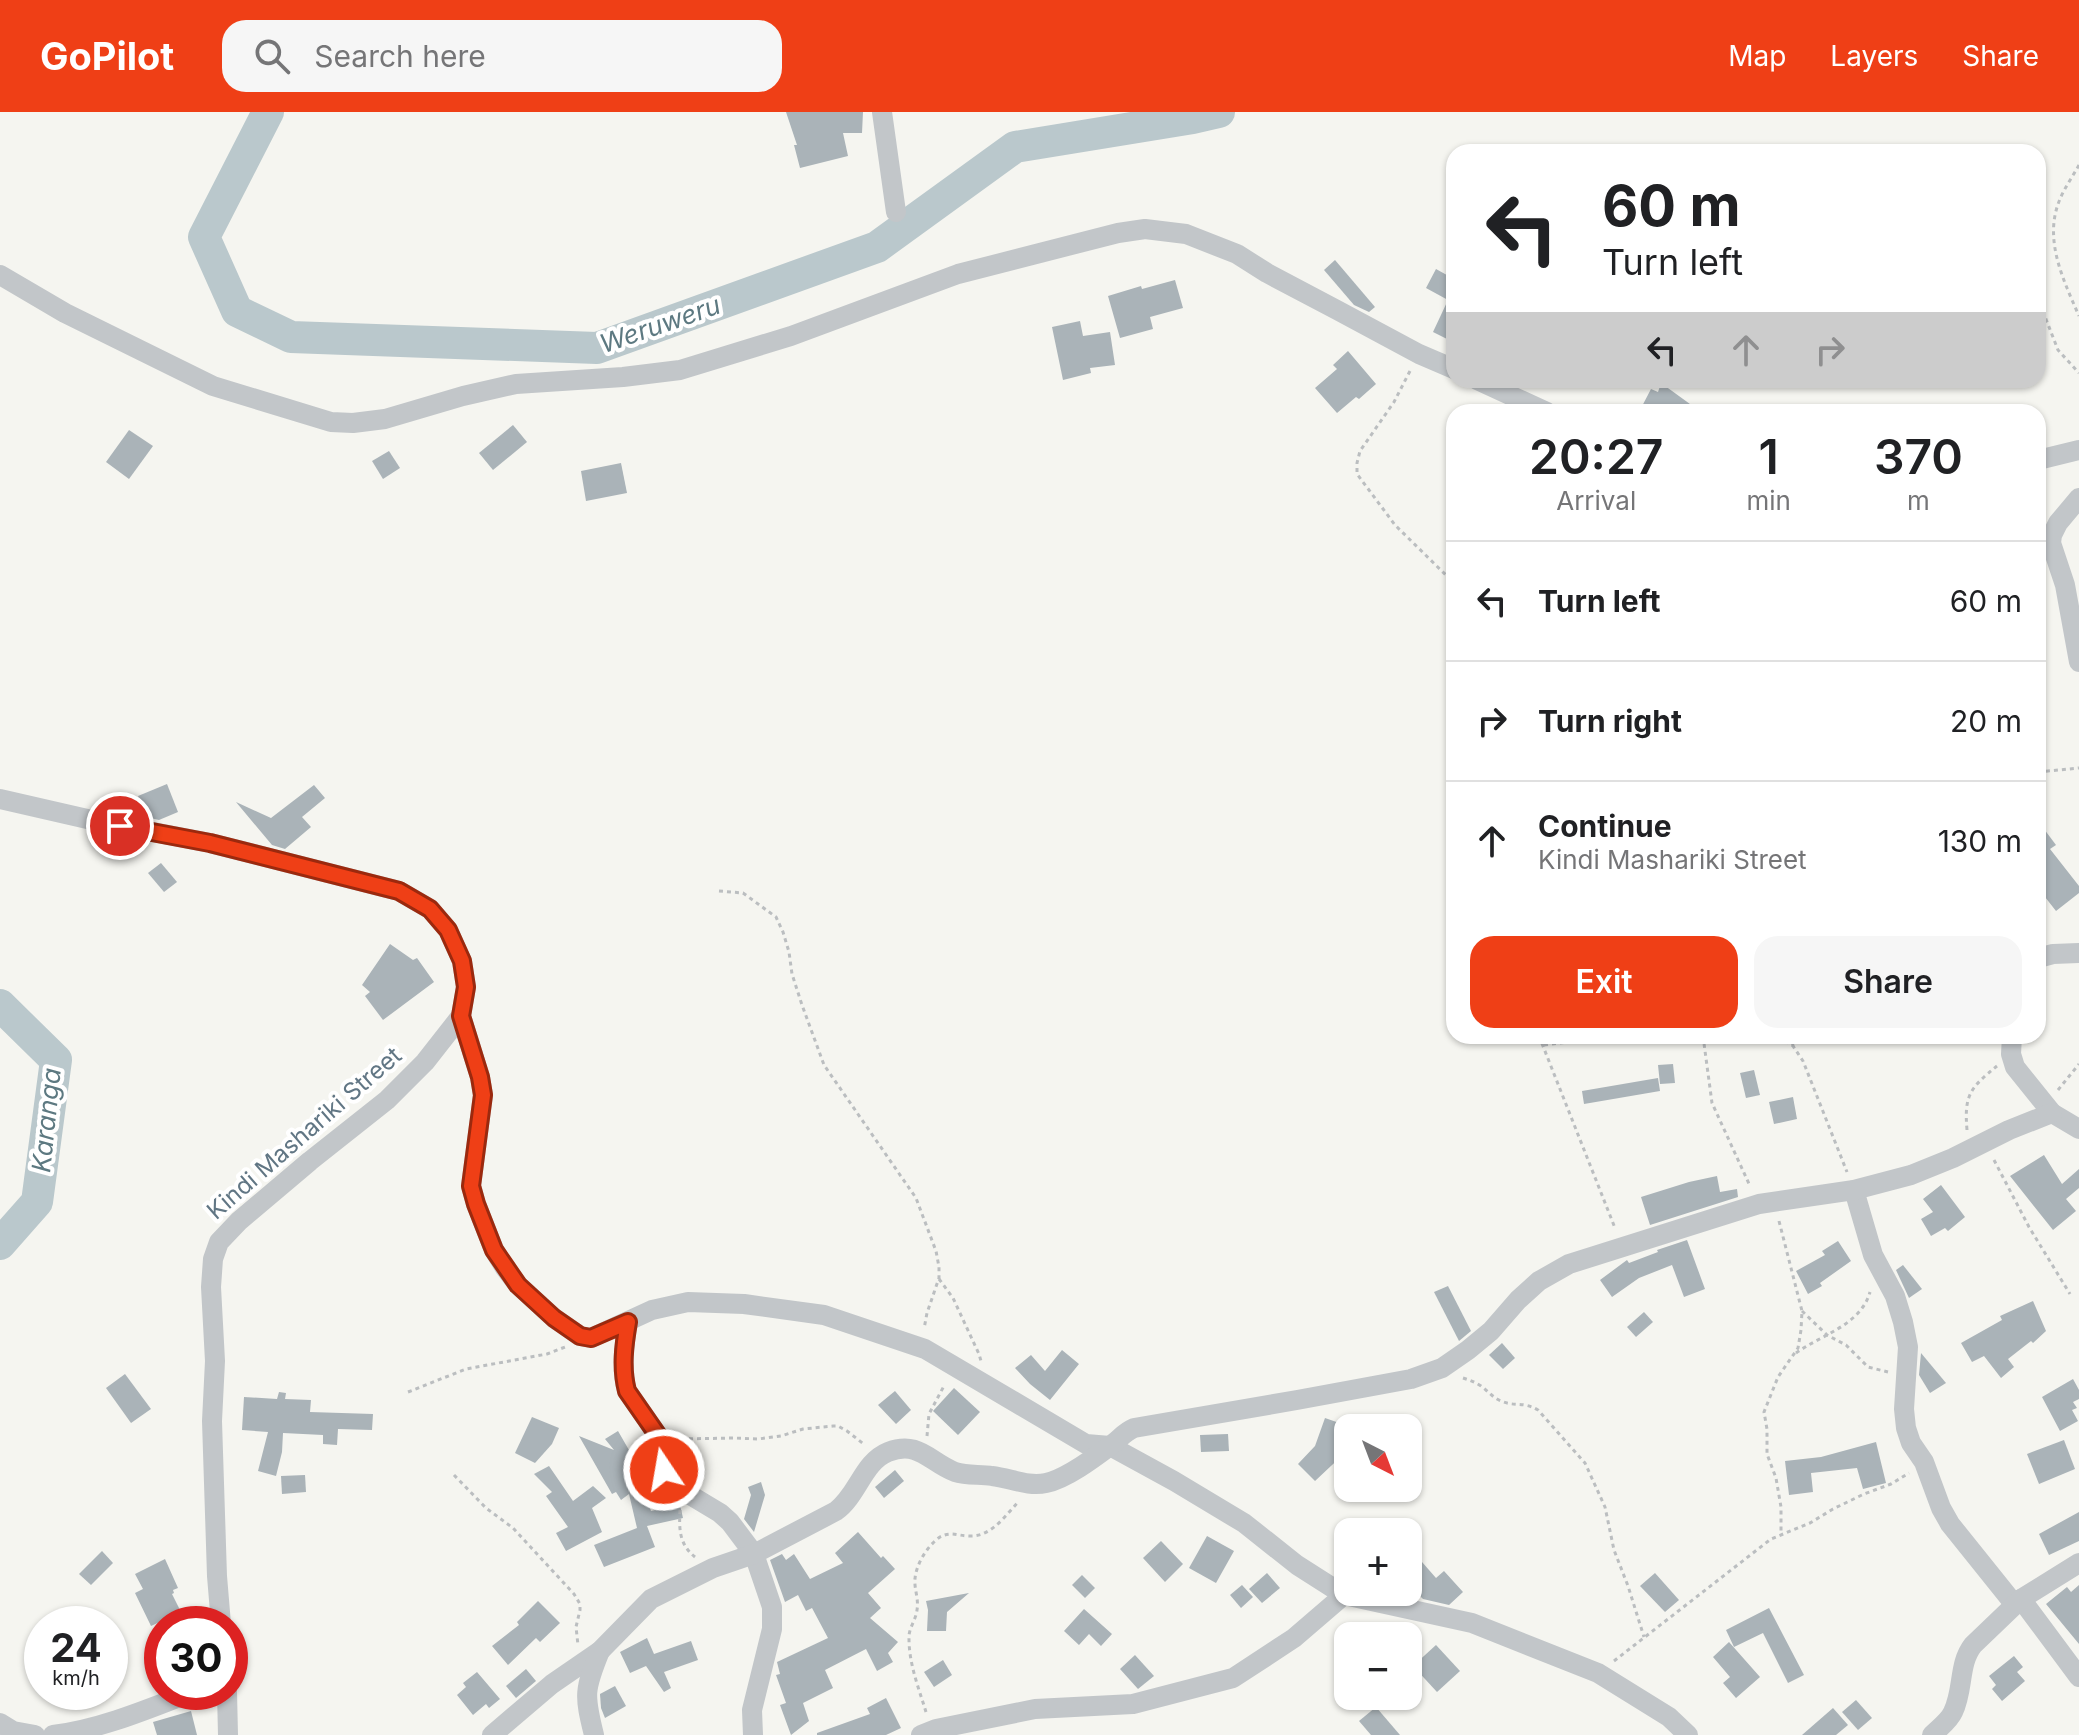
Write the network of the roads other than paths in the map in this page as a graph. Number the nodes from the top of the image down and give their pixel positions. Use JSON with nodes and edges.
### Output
{"nodes":[{"id":1,"x":882,"y":112,"type":"edge"},
{"id":2,"x":896,"y":212,"type":"dead end"},
{"id":3,"x":0,"y":275,"type":"edge"},
{"id":4,"x":1446,"y":366,"type":"edge"},
{"id":5,"x":1494,"y":388,"type":"edge"},
{"id":6,"x":1530,"y":404,"type":"edge"},
{"id":7,"x":2079,"y":450,"type":"edge"},
{"id":8,"x":2046,"y":458,"type":"edge"},
{"id":9,"x":2079,"y":498,"type":"edge"},
{"id":10,"x":2079,"y":662,"type":"edge"},
{"id":11,"x":0,"y":799,"type":"edge"},
{"id":12,"x":2079,"y":953,"type":"edge"},
{"id":13,"x":2046,"y":956,"type":"edge"},
{"id":14,"x":461,"y":1016,"type":"junction"},
{"id":15,"x":2012,"y":1045,"type":"edge"},
{"id":16,"x":2049,"y":1109,"type":"junction"},
{"id":17,"x":2079,"y":1129,"type":"edge"},
{"id":18,"x":1854,"y":1190,"type":"junction"},
{"id":19,"x":628,"y":1322,"type":"junction"},
{"id":20,"x":1110,"y":1446,"type":"junction"},
{"id":21,"x":754,"y":1554,"type":"junction"},
{"id":22,"x":2079,"y":1563,"type":"edge"},
{"id":23,"x":1334,"y":1589,"type":"edge"},
{"id":24,"x":2018,"y":1602,"type":"junction"},
{"id":25,"x":1334,"y":1604,"type":"edge"},
{"id":26,"x":220,"y":1606,"type":"edge"},
{"id":27,"x":1394,"y":1606,"type":"edge"},
{"id":28,"x":600,"y":1651,"type":"junction"},
{"id":29,"x":2079,"y":1677,"type":"edge"},
{"id":30,"x":144,"y":1710,"type":"edge"},
{"id":31,"x":227,"y":1710,"type":"edge"},
{"id":32,"x":0,"y":1723,"type":"edge"},
{"id":33,"x":926,"y":1733,"type":"edge"},
{"id":34,"x":35,"y":1735,"type":"edge"},
{"id":35,"x":53,"y":1735,"type":"edge"},
{"id":36,"x":228,"y":1735,"type":"edge"},
{"id":37,"x":492,"y":1735,"type":"edge"},
{"id":38,"x":594,"y":1735,"type":"edge"},
{"id":39,"x":753,"y":1735,"type":"edge"},
{"id":40,"x":1688,"y":1735,"type":"edge"},
{"id":41,"x":1932,"y":1735,"type":"edge"}],
"edges":[{"from":1,"to":2,"type":"street"},
{"from":3,"to":4,"type":"street"},
{"from":5,"to":6,"type":"street"},
{"from":7,"to":8,"type":"street"},
{"from":9,"to":10,"type":"street"},
{"from":11,"to":14,"type":"street"},
{"from":12,"to":13,"type":"street"},
{"from":14,"to":19,"type":"street"},
{"from":14,"to":26,"type":"street","name":"Kindi Mashariki Street"},
{"from":15,"to":16,"type":"street"},
{"from":16,"to":17,"type":"street"},
{"from":16,"to":18,"type":"street"},
{"from":18,"to":20,"type":"street"},
{"from":18,"to":24,"type":"street"},
{"from":19,"to":20,"type":"street"},
{"from":19,"to":21,"type":"street"},
{"from":20,"to":21,"type":"street"},
{"from":20,"to":23,"type":"street"},
{"from":21,"to":28,"type":"street"},
{"from":21,"to":39,"type":"street"},
{"from":22,"to":24,"type":"street"},
{"from":24,"to":29,"type":"street"},
{"from":24,"to":41,"type":"street"},
{"from":25,"to":33,"type":"street"},
{"from":27,"to":40,"type":"street"},
{"from":28,"to":37,"type":"street"},
{"from":28,"to":38,"type":"street"},
{"from":30,"to":35,"type":"street"},
{"from":31,"to":36,"type":"street"},
{"from":32,"to":34,"type":"street"}]}
